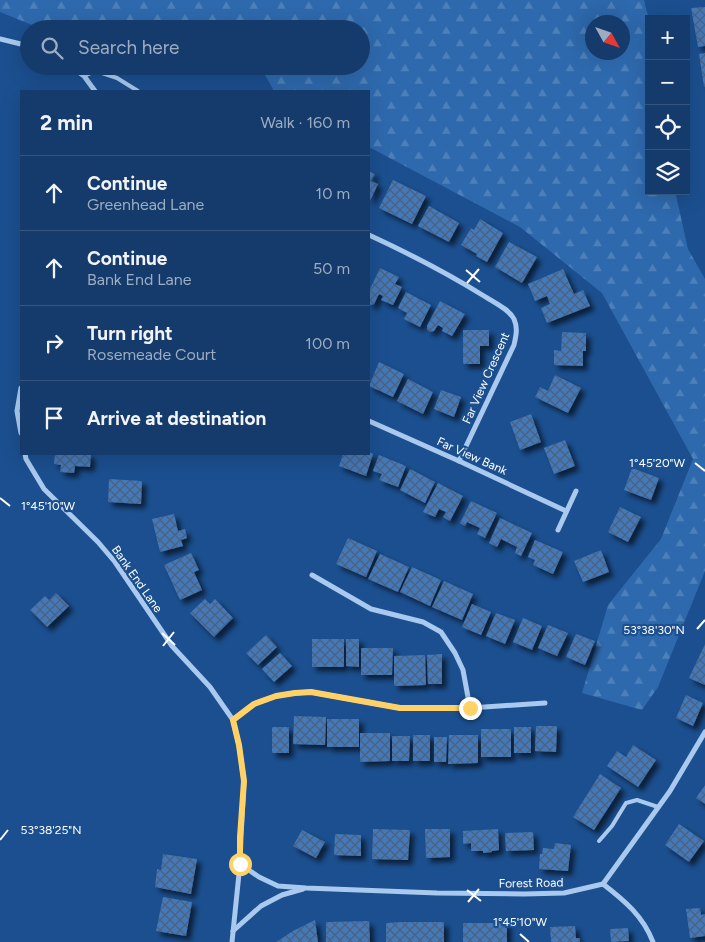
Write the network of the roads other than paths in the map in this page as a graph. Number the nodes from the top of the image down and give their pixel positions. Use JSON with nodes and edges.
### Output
{"nodes":[{"id":1,"x":0,"y":39,"type":"edge"},
{"id":2,"x":20,"y":43,"type":"edge"},
{"id":3,"x":108,"y":75,"type":"edge"},
{"id":4,"x":84,"y":76,"type":"edge"},
{"id":5,"x":94,"y":90,"type":"edge"},
{"id":6,"x":136,"y":90,"type":"edge"},
{"id":7,"x":370,"y":235,"type":"edge"},
{"id":8,"x":20,"y":394,"type":"edge"},
{"id":9,"x":370,"y":421,"type":"edge"},
{"id":10,"x":20,"y":428,"type":"edge"},
{"id":11,"x":25,"y":455,"type":"edge"},
{"id":12,"x":459,"y":461,"type":"junction"},
{"id":13,"x":576,"y":491,"type":"dead end"},
{"id":14,"x":566,"y":510,"type":"junction"},
{"id":15,"x":558,"y":530,"type":"dead end"},
{"id":16,"x":312,"y":575,"type":"dead end"},
{"id":17,"x":545,"y":703,"type":"dead end"},
{"id":18,"x":470,"y":708,"type":"junction"},
{"id":19,"x":233,"y":720,"type":"junction"},
{"id":20,"x":705,"y":732,"type":"edge"},
{"id":21,"x":658,"y":808,"type":"junction"},
{"id":22,"x":599,"y":841,"type":"dead end"},
{"id":23,"x":240,"y":864,"type":"junction"},
{"id":24,"x":603,"y":884,"type":"junction"},
{"id":25,"x":306,"y":888,"type":"junction"},
{"id":26,"x":233,"y":931,"type":"junction"},
{"id":27,"x":232,"y":942,"type":"edge"},
{"id":28,"x":653,"y":942,"type":"edge"}],
"edges":[{"from":1,"to":2,"type":"street"},
{"from":3,"to":6,"type":"lane"},
{"from":4,"to":5,"type":"street"},
{"from":7,"to":12,"type":"street","name":"Far View Crescent"},
{"from":8,"to":10,"type":"street"},
{"from":9,"to":12,"type":"street","name":"Far View Bank"},
{"from":11,"to":19,"type":"street","name":"Bank End Lane"},
{"from":12,"to":14,"type":"street","name":"Far View Bank"},
{"from":13,"to":14,"type":"street"},
{"from":14,"to":15,"type":"street"},
{"from":16,"to":18,"type":"street"},
{"from":17,"to":18,"type":"street"},
{"from":18,"to":19,"type":"street"},
{"from":19,"to":23,"type":"street","name":"Bank End Lane"},
{"from":20,"to":21,"type":"street"},
{"from":21,"to":22,"type":"lane"},
{"from":21,"to":24,"type":"street"},
{"from":23,"to":25,"type":"street","name":"Forest Road"},
{"from":23,"to":26,"type":"street","name":"Bank End Lane"},
{"from":24,"to":25,"type":"street","name":"Forest Road"},
{"from":24,"to":28,"type":"street"},
{"from":25,"to":26,"type":"street","name":"Forest Road"},
{"from":26,"to":27,"type":"street","name":"Bank End Lane"}]}
